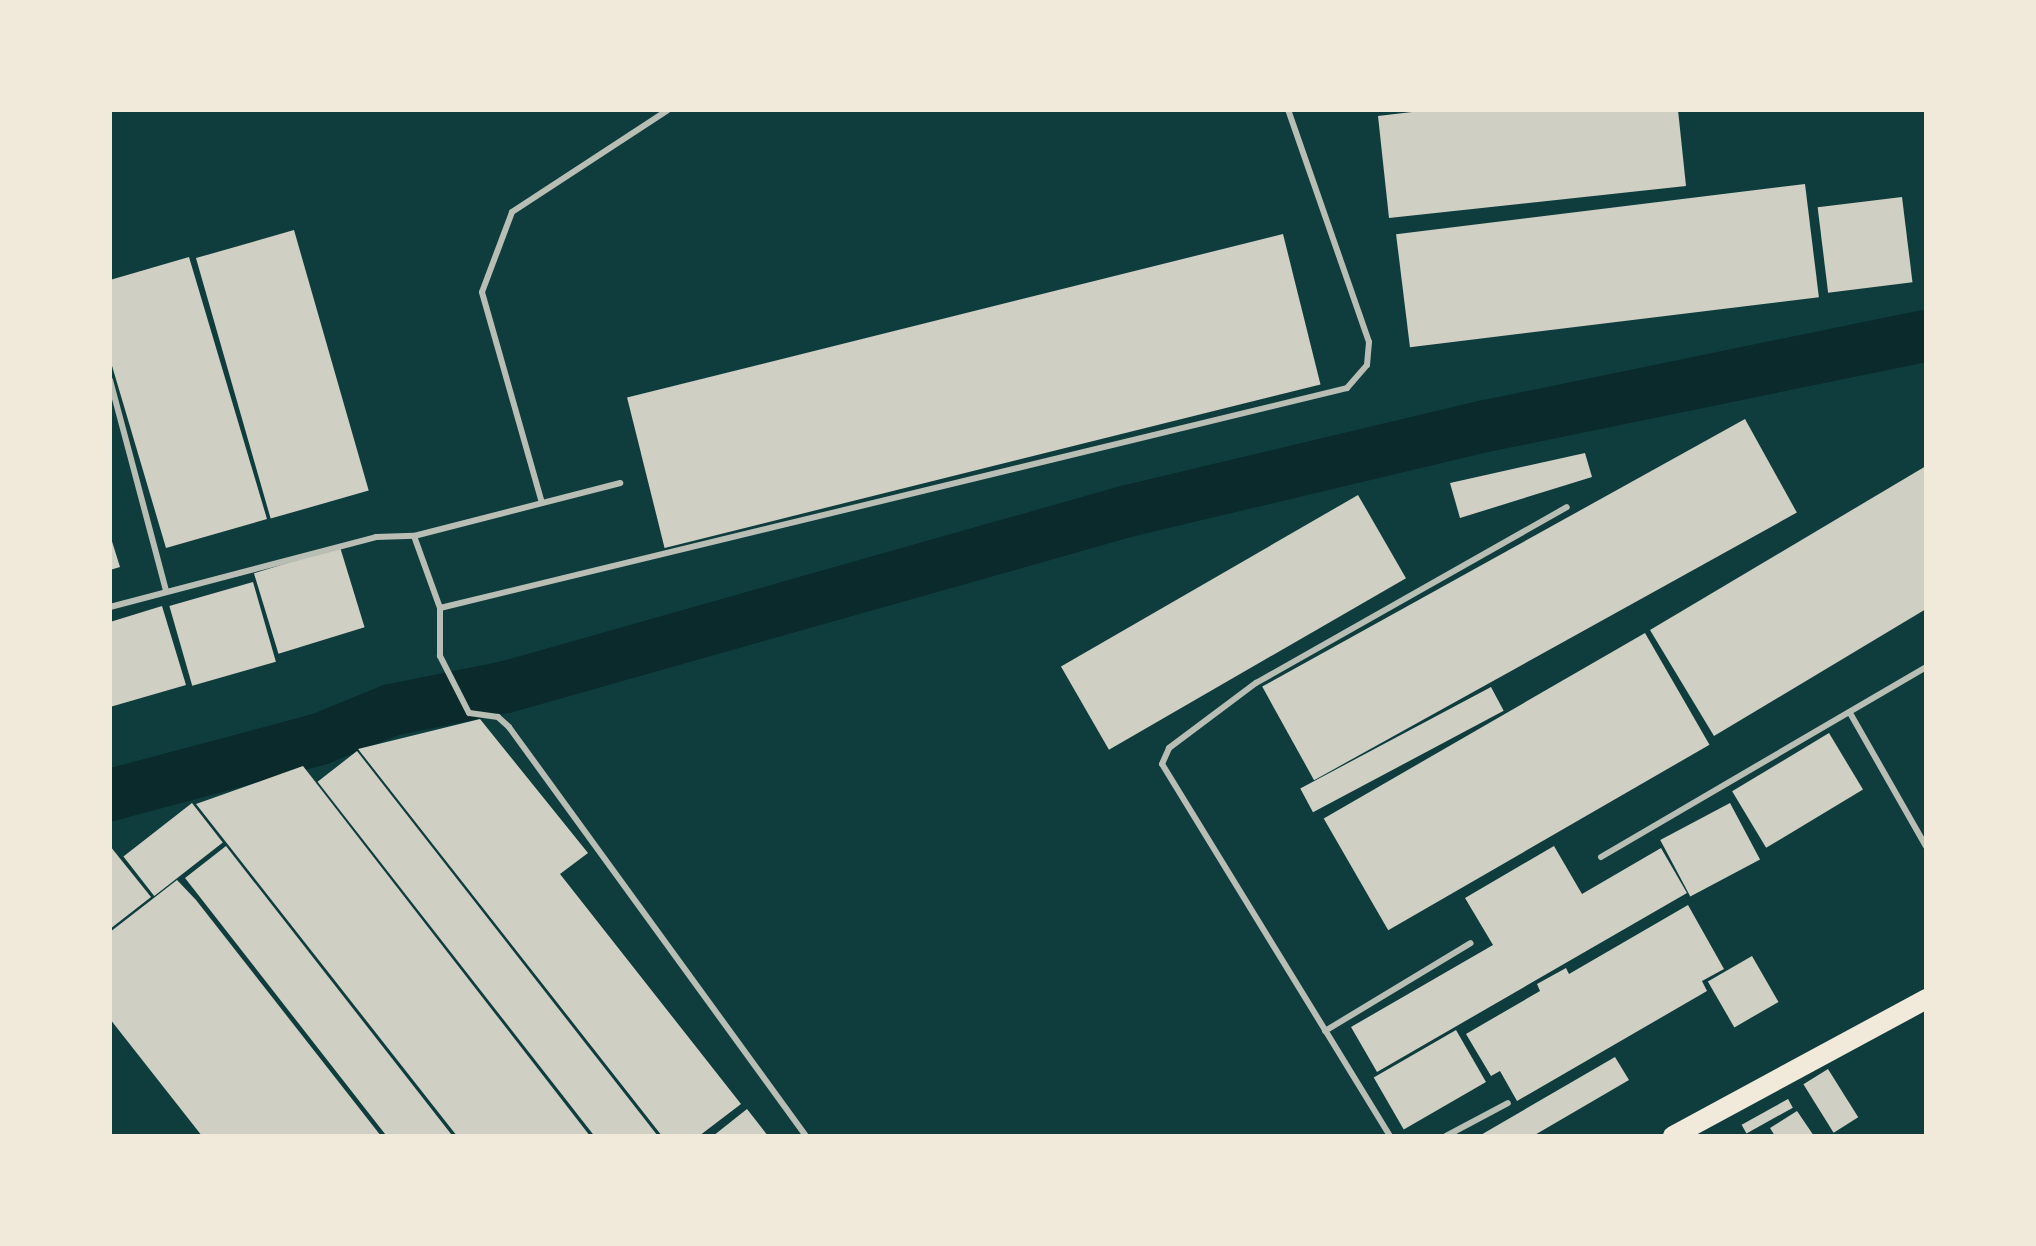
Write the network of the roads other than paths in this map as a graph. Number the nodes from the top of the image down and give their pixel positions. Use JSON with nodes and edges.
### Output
{"nodes":[{"id":1,"x":668,"y":110,"type":"edge"},
{"id":2,"x":1288,"y":110,"type":"edge"},
{"id":3,"x":110,"y":380,"type":"edge"},
{"id":4,"x":620,"y":483,"type":"dead end"},
{"id":5,"x":542,"y":503,"type":"junction"},
{"id":6,"x":1567,"y":507,"type":"dead end"},
{"id":7,"x":414,"y":536,"type":"junction"},
{"id":8,"x":166,"y":591,"type":"junction"},
{"id":9,"x":110,"y":607,"type":"edge"},
{"id":10,"x":440,"y":608,"type":"junction"},
{"id":11,"x":1926,"y":667,"type":"edge"},
{"id":12,"x":1850,"y":713,"type":"junction"},
{"id":13,"x":1926,"y":846,"type":"edge"},
{"id":14,"x":1601,"y":857,"type":"dead end"},
{"id":15,"x":1471,"y":943,"type":"dead end"},
{"id":16,"x":1926,"y":999,"type":"edge"},
{"id":17,"x":1325,"y":1031,"type":"junction"},
{"id":18,"x":1508,"y":1103,"type":"dead end"},
{"id":19,"x":806,"y":1136,"type":"edge"},
{"id":20,"x":1390,"y":1136,"type":"edge"},
{"id":21,"x":1446,"y":1136,"type":"edge"},
{"id":22,"x":1673,"y":1136,"type":"edge"}],
"edges":[{"from":1,"to":5,"type":"lane"},
{"from":2,"to":10,"type":"lane"},
{"from":3,"to":8,"type":"lane"},
{"from":4,"to":5,"type":"lane"},
{"from":5,"to":7,"type":"lane"},
{"from":6,"to":17,"type":"lane"},
{"from":7,"to":8,"type":"lane"},
{"from":7,"to":10,"type":"lane"},
{"from":8,"to":9,"type":"lane"},
{"from":10,"to":19,"type":"lane"},
{"from":11,"to":12,"type":"lane"},
{"from":12,"to":13,"type":"lane"},
{"from":12,"to":14,"type":"lane"},
{"from":15,"to":17,"type":"lane"},
{"from":16,"to":22,"type":"main road"},
{"from":17,"to":20,"type":"lane"},
{"from":18,"to":21,"type":"lane"}]}
